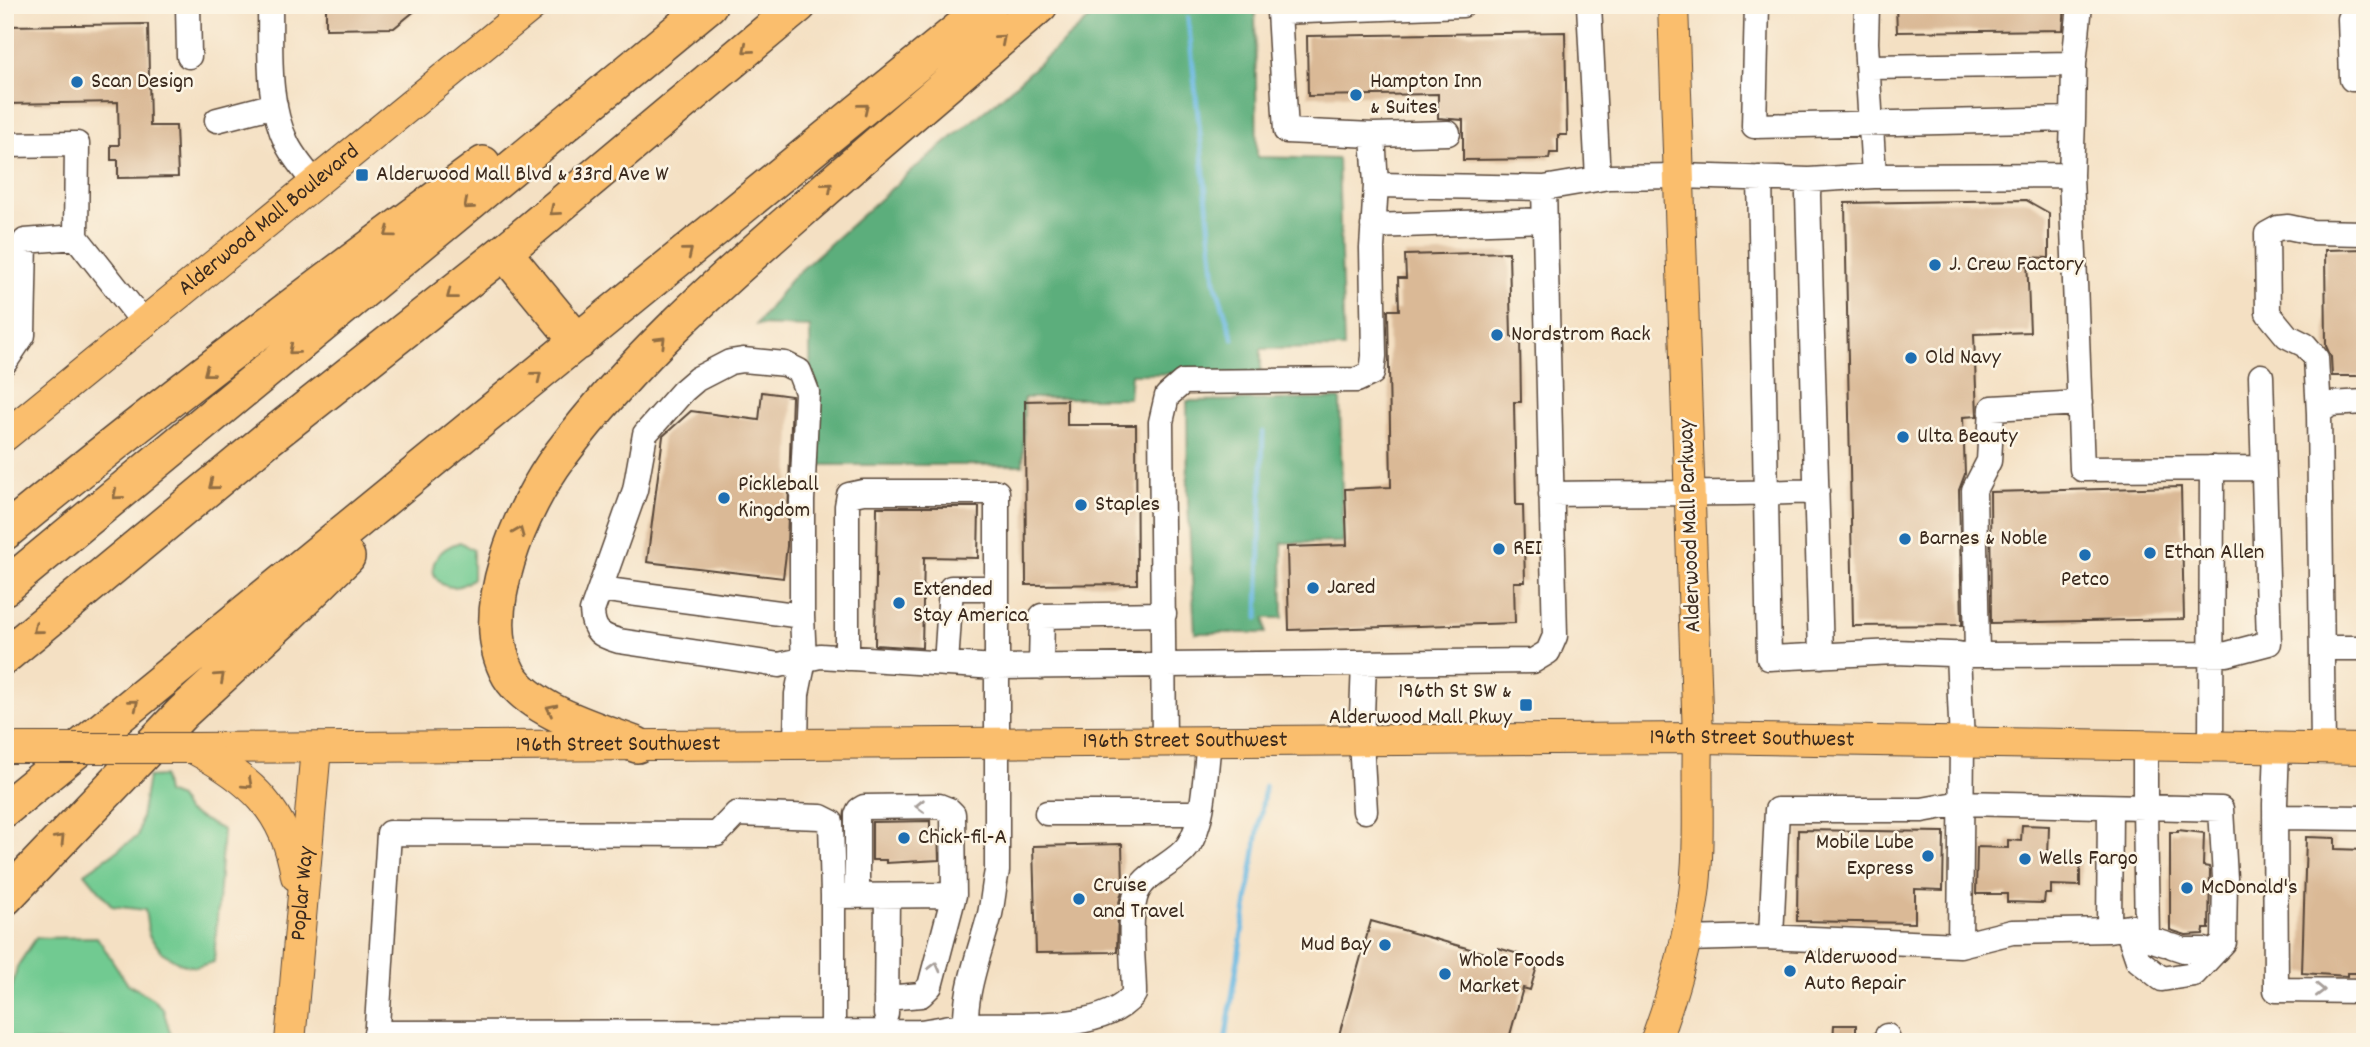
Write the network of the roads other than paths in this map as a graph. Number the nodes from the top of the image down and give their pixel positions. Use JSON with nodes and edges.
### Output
{"nodes":[{"id":1,"x":188,"y":5,"type":"edge"},
{"id":2,"x":270,"y":5,"type":"edge"},
{"id":3,"x":533,"y":5,"type":"edge"},
{"id":4,"x":701,"y":5,"type":"edge"},
{"id":5,"x":709,"y":5,"type":"edge"},
{"id":6,"x":799,"y":5,"type":"edge"},
{"id":7,"x":989,"y":5,"type":"edge"},
{"id":8,"x":1040,"y":5,"type":"edge"},
{"id":9,"x":1462,"y":5,"type":"edge"},
{"id":10,"x":1589,"y":5,"type":"edge"},
{"id":11,"x":1673,"y":5,"type":"edge"},
{"id":12,"x":1757,"y":5,"type":"edge"},
{"id":13,"x":1867,"y":5,"type":"edge"},
{"id":14,"x":2080,"y":5,"type":"edge"},
{"id":15,"x":1279,"y":9,"type":"edge"},
{"id":16,"x":2350,"y":19,"type":"dead end"},
{"id":17,"x":189,"y":56,"type":"dead end"},
{"id":18,"x":2074,"y":64,"type":"junction"},
{"id":19,"x":1869,"y":67,"type":"junction"},
{"id":20,"x":2365,"y":79,"type":"edge"},
{"id":21,"x":275,"y":105,"type":"junction"},
{"id":22,"x":2074,"y":119,"type":"junction"},
{"id":23,"x":217,"y":120,"type":"dead end"},
{"id":24,"x":1870,"y":122,"type":"junction"},
{"id":25,"x":1448,"y":133,"type":"dead end"},
{"id":26,"x":1373,"y":135,"type":"junction"},
{"id":27,"x":5,"y":145,"type":"edge"},
{"id":28,"x":2071,"y":175,"type":"junction"},
{"id":29,"x":1679,"y":176,"type":"junction"},
{"id":30,"x":1874,"y":176,"type":"junction"},
{"id":31,"x":1760,"y":178,"type":"junction"},
{"id":32,"x":1598,"y":179,"type":"junction"},
{"id":33,"x":1809,"y":180,"type":"junction"},
{"id":34,"x":315,"y":183,"type":"junction"},
{"id":35,"x":1376,"y":185,"type":"junction"},
{"id":36,"x":1544,"y":188,"type":"junction"},
{"id":37,"x":1545,"y":220,"type":"junction"},
{"id":38,"x":1373,"y":226,"type":"junction"},
{"id":39,"x":2365,"y":233,"type":"edge"},
{"id":40,"x":76,"y":237,"type":"junction"},
{"id":41,"x":504,"y":252,"type":"junction"},
{"id":42,"x":144,"y":323,"type":"junction"},
{"id":43,"x":579,"y":342,"type":"junction"},
{"id":44,"x":5,"y":362,"type":"edge"},
{"id":45,"x":2260,"y":376,"type":"dead end"},
{"id":46,"x":2365,"y":402,"type":"edge"},
{"id":47,"x":2080,"y":403,"type":"junction"},
{"id":48,"x":496,"y":410,"type":"junction"},
{"id":49,"x":2319,"y":413,"type":"junction"},
{"id":50,"x":5,"y":436,"type":"edge"},
{"id":51,"x":2211,"y":468,"type":"junction"},
{"id":52,"x":2263,"y":468,"type":"junction"},
{"id":53,"x":1817,"y":491,"type":"junction"},
{"id":54,"x":1689,"y":492,"type":"junction"},
{"id":55,"x":1551,"y":494,"type":"junction"},
{"id":56,"x":1766,"y":494,"type":"junction"},
{"id":57,"x":5,"y":533,"type":"edge"},
{"id":58,"x":5,"y":587,"type":"edge"},
{"id":59,"x":996,"y":588,"type":"junction"},
{"id":60,"x":600,"y":589,"type":"junction"},
{"id":61,"x":1164,"y":614,"type":"junction"},
{"id":62,"x":802,"y":616,"type":"junction"},
{"id":63,"x":2322,"y":648,"type":"junction"},
{"id":64,"x":2365,"y":648,"type":"edge"},
{"id":65,"x":2212,"y":654,"type":"junction"},
{"id":66,"x":1968,"y":655,"type":"junction"},
{"id":67,"x":5,"y":656,"type":"edge"},
{"id":68,"x":1821,"y":656,"type":"junction"},
{"id":69,"x":847,"y":658,"type":"junction"},
{"id":70,"x":804,"y":660,"type":"junction"},
{"id":71,"x":1364,"y":663,"type":"junction"},
{"id":72,"x":947,"y":664,"type":"junction"},
{"id":73,"x":1164,"y":664,"type":"junction"},
{"id":74,"x":996,"y":667,"type":"junction"},
{"id":75,"x":1041,"y":667,"type":"junction"},
{"id":76,"x":1698,"y":738,"type":"junction"},
{"id":77,"x":1361,"y":741,"type":"junction"},
{"id":78,"x":1164,"y":742,"type":"junction"},
{"id":79,"x":1209,"y":742,"type":"junction"},
{"id":80,"x":998,"y":743,"type":"junction"},
{"id":81,"x":1962,"y":743,"type":"junction"},
{"id":82,"x":796,"y":744,"type":"junction"},
{"id":83,"x":637,"y":745,"type":"junction"},
{"id":84,"x":2145,"y":746,"type":"junction"},
{"id":85,"x":2211,"y":747,"type":"junction"},
{"id":86,"x":5,"y":748,"type":"edge"},
{"id":87,"x":191,"y":748,"type":"junction"},
{"id":88,"x":316,"y":748,"type":"junction"},
{"id":89,"x":2277,"y":748,"type":"junction"},
{"id":90,"x":2323,"y":748,"type":"junction"},
{"id":91,"x":2365,"y":749,"type":"edge"},
{"id":92,"x":1961,"y":803,"type":"junction"},
{"id":93,"x":2110,"y":807,"type":"junction"},
{"id":94,"x":2145,"y":807,"type":"junction"},
{"id":95,"x":5,"y":809,"type":"edge"},
{"id":96,"x":1365,"y":811,"type":"dead end"},
{"id":97,"x":1047,"y":813,"type":"dead end"},
{"id":98,"x":1200,"y":813,"type":"junction"},
{"id":99,"x":2275,"y":817,"type":"junction"},
{"id":100,"x":2365,"y":818,"type":"edge"},
{"id":101,"x":2221,"y":824,"type":"junction"},
{"id":102,"x":954,"y":895,"type":"junction"},
{"id":103,"x":845,"y":896,"type":"junction"},
{"id":104,"x":887,"y":896,"type":"junction"},
{"id":105,"x":5,"y":898,"type":"edge"},
{"id":106,"x":300,"y":905,"type":"junction"},
{"id":107,"x":1771,"y":937,"type":"junction"},
{"id":108,"x":1685,"y":939,"type":"junction"},
{"id":109,"x":2149,"y":943,"type":"junction"},
{"id":110,"x":1960,"y":945,"type":"junction"},
{"id":111,"x":2365,"y":991,"type":"edge"},
{"id":112,"x":886,"y":998,"type":"junction"},
{"id":113,"x":833,"y":1032,"type":"junction"},
{"id":114,"x":966,"y":1034,"type":"edge"},
{"id":115,"x":880,"y":1035,"type":"edge"},
{"id":116,"x":376,"y":1037,"type":"edge"},
{"id":117,"x":430,"y":1037,"type":"edge"},
{"id":118,"x":289,"y":1042,"type":"edge"},
{"id":119,"x":1656,"y":1042,"type":"edge"}],
"edges":[{"from":1,"to":17,"type":"street"},
{"from":2,"to":21,"type":"street"},
{"from":3,"to":34,"type":"main road","name":"Alderwood Mall Boulevard"},
{"from":4,"to":57,"type":"highway","one_way":true},
{"from":5,"to":58,"type":"highway","one_way":true},
{"from":6,"to":41,"type":"highway","one_way":true},
{"from":43,"to":7,"type":"highway","one_way":true},
{"from":83,"to":8,"type":"highway","one_way":true},
{"from":9,"to":15,"type":"street"},
{"from":10,"to":32,"type":"street"},
{"from":11,"to":29,"type":"main road","name":"Alderwood Mall Parkway"},
{"from":12,"to":24,"type":"street"},
{"from":13,"to":19,"type":"street"},
{"from":14,"to":18,"type":"street"},
{"from":15,"to":26,"type":"street"},
{"from":16,"to":20,"type":"street"},
{"from":18,"to":19,"type":"street"},
{"from":18,"to":22,"type":"street"},
{"from":19,"to":24,"type":"street"},
{"from":21,"to":23,"type":"street"},
{"from":21,"to":34,"type":"street"},
{"from":22,"to":24,"type":"street"},
{"from":22,"to":28,"type":"street"},
{"from":24,"to":30,"type":"street"},
{"from":25,"to":26,"type":"street"},
{"from":26,"to":35,"type":"street"},
{"from":27,"to":40,"type":"street"},
{"from":28,"to":30,"type":"street"},
{"from":28,"to":47,"type":"street"},
{"from":29,"to":31,"type":"street"},
{"from":29,"to":32,"type":"street"},
{"from":29,"to":54,"type":"main road","name":"Alderwood Mall Parkway"},
{"from":30,"to":33,"type":"street"},
{"from":31,"to":33,"type":"street"},
{"from":31,"to":56,"type":"street"},
{"from":32,"to":36,"type":"street"},
{"from":33,"to":53,"type":"street"},
{"from":34,"to":42,"type":"main road","name":"Alderwood Mall Boulevard"},
{"from":35,"to":36,"type":"street"},
{"from":35,"to":38,"type":"street"},
{"from":36,"to":37,"type":"street"},
{"from":37,"to":38,"type":"street"},
{"from":37,"to":55,"type":"street"},
{"from":38,"to":61,"type":"street"},
{"from":39,"to":49,"type":"street"},
{"from":40,"to":42,"type":"street"},
{"from":40,"to":44,"type":"street"},
{"from":41,"to":43,"type":"highway"},
{"from":41,"to":67,"type":"highway","one_way":true},
{"from":42,"to":50,"type":"main road","name":"Alderwood Mall Boulevard"},
{"from":48,"to":43,"type":"highway","one_way":true},
{"from":45,"to":52,"type":"street"},
{"from":46,"to":49,"type":"street"},
{"from":47,"to":51,"type":"street"},
{"from":47,"to":66,"type":"street"},
{"from":95,"to":48,"type":"highway","one_way":true},
{"from":105,"to":48,"type":"highway","one_way":true},
{"from":49,"to":63,"type":"street"},
{"from":51,"to":52,"type":"street"},
{"from":51,"to":65,"type":"street"},
{"from":52,"to":65,"type":"street"},
{"from":53,"to":56,"type":"street"},
{"from":53,"to":68,"type":"street"},
{"from":54,"to":55,"type":"street"},
{"from":54,"to":56,"type":"street"},
{"from":54,"to":76,"type":"main road","name":"Alderwood Mall Parkway"},
{"from":55,"to":71,"type":"street"},
{"from":56,"to":68,"type":"street"},
{"from":59,"to":69,"type":"street"},
{"from":59,"to":72,"type":"street"},
{"from":59,"to":74,"type":"street"},
{"from":60,"to":62,"type":"street"},
{"from":60,"to":62,"type":"street"},
{"from":60,"to":70,"type":"street"},
{"from":61,"to":73,"type":"street"},
{"from":61,"to":75,"type":"street"},
{"from":62,"to":70,"type":"street"},
{"from":63,"to":64,"type":"street"},
{"from":63,"to":90,"type":"street"},
{"from":65,"to":66,"type":"street"},
{"from":65,"to":85,"type":"street"},
{"from":66,"to":68,"type":"street"},
{"from":66,"to":81,"type":"street"},
{"from":69,"to":70,"type":"street"},
{"from":69,"to":72,"type":"street"},
{"from":70,"to":82,"type":"street"},
{"from":71,"to":73,"type":"street"},
{"from":71,"to":77,"type":"street"},
{"from":72,"to":74,"type":"street"},
{"from":73,"to":75,"type":"street"},
{"from":73,"to":78,"type":"street"},
{"from":74,"to":75,"type":"street"},
{"from":74,"to":80,"type":"street"},
{"from":76,"to":77,"type":"main road","name":"196th Street Southwest"},
{"from":76,"to":81,"type":"main road","name":"196th Street Southwest"},
{"from":76,"to":108,"type":"main road","name":"Alderwood Mall Parkway"},
{"from":77,"to":79,"type":"main road","name":"196th Street Southwest"},
{"from":77,"to":96,"type":"street"},
{"from":78,"to":79,"type":"main road","name":"196th Street Southwest"},
{"from":78,"to":80,"type":"main road","name":"196th Street Southwest"},
{"from":79,"to":98,"type":"street"},
{"from":80,"to":82,"type":"main road","name":"196th Street Southwest"},
{"from":80,"to":114,"type":"street"},
{"from":81,"to":84,"type":"main road","name":"196th Street Southwest"},
{"from":81,"to":92,"type":"street"},
{"from":82,"to":83,"type":"main road","name":"196th Street Southwest"},
{"from":83,"to":88,"type":"main road","name":"196th Street Southwest"},
{"from":84,"to":85,"type":"main road","name":"196th Street Southwest"},
{"from":84,"to":94,"type":"street"},
{"from":85,"to":89,"type":"main road","name":"196th Street Southwest"},
{"from":86,"to":87,"type":"main road","name":"196th Street Southwest","bridge":true},
{"from":87,"to":88,"type":"main road","name":"196th Street Southwest"},
{"from":87,"to":106,"type":"main road","one_way":true},
{"from":88,"to":106,"type":"main road","name":"Poplar Way"},
{"from":89,"to":90,"type":"main road","name":"196th Street Southwest"},
{"from":89,"to":99,"type":"street"},
{"from":90,"to":91,"type":"main road","name":"196th Street Southwest"},
{"from":92,"to":93,"type":"street"},
{"from":92,"to":107,"type":"street"},
{"from":92,"to":110,"type":"street"},
{"from":93,"to":94,"type":"street"},
{"from":93,"to":109,"type":"street"},
{"from":94,"to":101,"type":"street"},
{"from":94,"to":109,"type":"street"},
{"from":97,"to":98,"type":"street"},
{"from":98,"to":114,"type":"street"},
{"from":99,"to":100,"type":"street"},
{"from":99,"to":111,"type":"street","one_way":true},
{"from":101,"to":109,"type":"street"},
{"from":101,"to":109,"type":"street"},
{"from":102,"to":103,"type":"street","one_way":true},
{"from":102,"to":104,"type":"street"},
{"from":112,"to":102,"type":"street","one_way":true},
{"from":103,"to":104,"type":"street"},
{"from":103,"to":113,"type":"street"},
{"from":103,"to":116,"type":"street"},
{"from":104,"to":112,"type":"street"},
{"from":106,"to":118,"type":"main road","name":"Poplar Way"},
{"from":107,"to":108,"type":"street"},
{"from":107,"to":110,"type":"street"},
{"from":108,"to":119,"type":"main road","name":"Alderwood Mall Parkway"},
{"from":109,"to":110,"type":"street"},
{"from":112,"to":115,"type":"street"},
{"from":113,"to":115,"type":"street"},
{"from":113,"to":117,"type":"street"},
{"from":114,"to":115,"type":"street"},
{"from":116,"to":117,"type":"street"}]}
